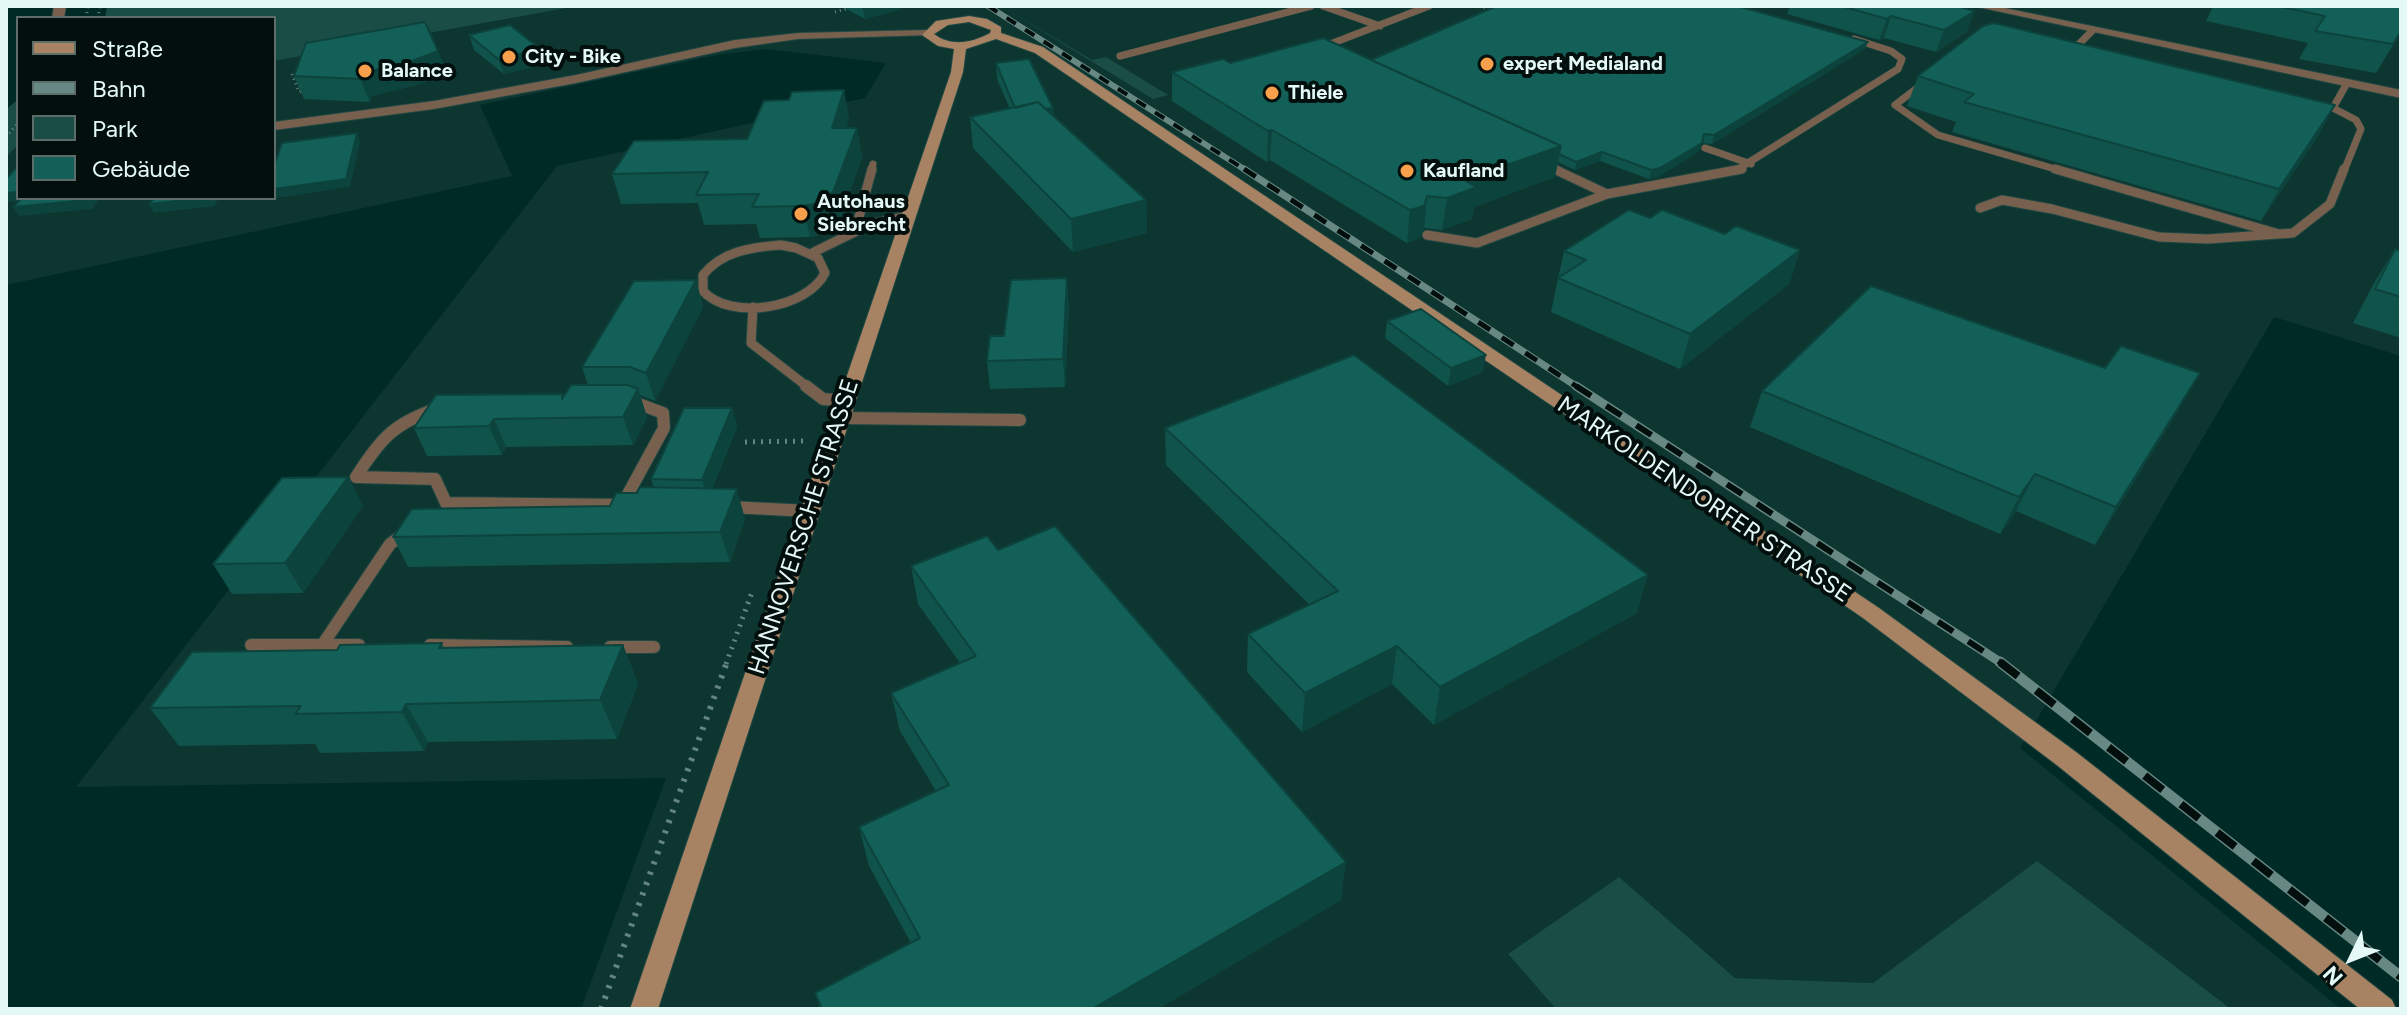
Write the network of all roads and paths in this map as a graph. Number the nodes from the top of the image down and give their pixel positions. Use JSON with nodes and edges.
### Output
{"nodes":[{"id":1,"x":972,"y":6,"type":"edge"},
{"id":2,"x":1311,"y":6,"type":"edge"},
{"id":3,"x":1323,"y":6,"type":"edge"},
{"id":4,"x":1429,"y":6,"type":"edge"},
{"id":5,"x":1479,"y":6,"type":"edge"},
{"id":6,"x":1979,"y":6,"type":"edge"},
{"id":7,"x":846,"y":9,"type":"dead end"},
{"id":8,"x":1488,"y":9,"type":"edge"},
{"id":9,"x":835,"y":12,"type":"dead end"},
{"id":10,"x":969,"y":19,"type":"junction"},
{"id":11,"x":1380,"y":26,"type":"junction"},
{"id":12,"x":2093,"y":30,"type":"junction"},
{"id":13,"x":928,"y":33,"type":"junction"},
{"id":14,"x":995,"y":35,"type":"junction"},
{"id":15,"x":1843,"y":36,"type":"edge"},
{"id":16,"x":961,"y":45,"type":"junction"},
{"id":17,"x":2060,"y":45,"type":"edge"},
{"id":18,"x":2075,"y":48,"type":"junction"},
{"id":19,"x":2090,"y":51,"type":"edge"},
{"id":20,"x":1120,"y":56,"type":"dead end"},
{"id":21,"x":2065,"y":56,"type":"edge"},
{"id":22,"x":1323,"y":58,"type":"edge"},
{"id":23,"x":292,"y":74,"type":"edge"},
{"id":24,"x":1932,"y":77,"type":"edge"},
{"id":25,"x":2347,"y":83,"type":"junction"},
{"id":26,"x":310,"y":86,"type":"edge"},
{"id":27,"x":2401,"y":94,"type":"edge"},
{"id":28,"x":2333,"y":108,"type":"junction"},
{"id":29,"x":2314,"y":116,"type":"edge"},
{"id":30,"x":276,"y":126,"type":"edge"},
{"id":31,"x":1705,"y":148,"type":"edge"},
{"id":32,"x":1538,"y":161,"type":"edge"},
{"id":33,"x":873,"y":164,"type":"dead end"},
{"id":34,"x":1751,"y":164,"type":"junction"},
{"id":35,"x":1607,"y":194,"type":"junction"},
{"id":36,"x":1980,"y":208,"type":"dead end"},
{"id":37,"x":908,"y":216,"type":"junction"},
{"id":38,"x":856,"y":228,"type":"junction"},
{"id":39,"x":2279,"y":234,"type":"junction"},
{"id":40,"x":1427,"y":235,"type":"edge"},
{"id":41,"x":814,"y":252,"type":"junction"},
{"id":42,"x":753,"y":307,"type":"junction"},
{"id":43,"x":823,"y":399,"type":"junction"},
{"id":44,"x":455,"y":403,"type":"edge"},
{"id":45,"x":608,"y":404,"type":"edge"},
{"id":46,"x":844,"y":410,"type":"junction"},
{"id":47,"x":1020,"y":420,"type":"dead end"},
{"id":48,"x":808,"y":441,"type":"junction"},
{"id":49,"x":745,"y":442,"type":"dead end"},
{"id":50,"x":803,"y":455,"type":"dead end"},
{"id":51,"x":622,"y":505,"type":"junction"},
{"id":52,"x":636,"y":506,"type":"edge"},
{"id":53,"x":710,"y":507,"type":"edge"},
{"id":54,"x":434,"y":511,"type":"junction"},
{"id":55,"x":810,"y":511,"type":"junction"},
{"id":56,"x":756,"y":581,"type":"dead end"},
{"id":57,"x":323,"y":644,"type":"junction"},
{"id":58,"x":251,"y":645,"type":"dead end"},
{"id":59,"x":371,"y":645,"type":"edge"},
{"id":60,"x":418,"y":645,"type":"edge"},
{"id":61,"x":576,"y":647,"type":"edge"},
{"id":62,"x":591,"y":647,"type":"edge"},
{"id":63,"x":654,"y":647,"type":"dead end"},
{"id":64,"x":601,"y":1009,"type":"edge"},
{"id":65,"x":644,"y":1009,"type":"edge"},
{"id":66,"x":2382,"y":1009,"type":"edge"}],
"edges":[{"from":1,"to":10,"type":"main road"},
{"from":2,"to":20,"type":"lane"},
{"from":3,"to":11,"type":"lane"},
{"from":4,"to":11,"type":"lane"},
{"from":5,"to":8,"type":"path"},
{"from":6,"to":12,"type":"street"},
{"from":7,"to":9,"type":"path"},
{"from":10,"to":13,"type":"main road"},
{"from":10,"to":14,"type":"main road","name":"MARKOLDENDORFER STRASSE"},
{"from":11,"to":22,"type":"lane"},
{"from":12,"to":18,"type":"lane"},
{"from":12,"to":25,"type":"street"},
{"from":13,"to":16,"type":"main road"},
{"from":13,"to":30,"type":"street"},
{"from":14,"to":16,"type":"main road"},
{"from":14,"to":66,"type":"main road","name":"MARKOLDENDORFER STRASSE"},
{"from":15,"to":34,"type":"lane"},
{"from":16,"to":37,"type":"main road","name":"HANNOVERSCHE STRASSE"},
{"from":17,"to":18,"type":"lane"},
{"from":18,"to":19,"type":"lane"},
{"from":18,"to":21,"type":"lane"},
{"from":23,"to":26,"type":"path"},
{"from":24,"to":39,"type":"lane"},
{"from":25,"to":27,"type":"street"},
{"from":25,"to":28,"type":"lane"},
{"from":28,"to":29,"type":"lane"},
{"from":28,"to":39,"type":"lane"},
{"from":31,"to":34,"type":"lane"},
{"from":32,"to":35,"type":"lane"},
{"from":33,"to":38,"type":"lane"},
{"from":34,"to":35,"type":"lane"},
{"from":35,"to":40,"type":"lane"},
{"from":36,"to":39,"type":"lane"},
{"from":37,"to":38,"type":"lane"},
{"from":37,"to":46,"type":"main road","name":"HANNOVERSCHE STRASSE"},
{"from":38,"to":41,"type":"lane"},
{"from":41,"to":42,"type":"lane"},
{"from":41,"to":42,"type":"lane"},
{"from":42,"to":43,"type":"lane"},
{"from":43,"to":46,"type":"lane"},
{"from":43,"to":48,"type":"path"},
{"from":44,"to":54,"type":"lane"},
{"from":45,"to":51,"type":"lane"},
{"from":46,"to":47,"type":"lane"},
{"from":46,"to":55,"type":"main road","name":"HANNOVERSCHE STRASSE"},
{"from":48,"to":49,"type":"path"},
{"from":48,"to":50,"type":"path"},
{"from":51,"to":52,"type":"lane"},
{"from":51,"to":54,"type":"lane"},
{"from":53,"to":55,"type":"lane"},
{"from":54,"to":57,"type":"lane"},
{"from":55,"to":65,"type":"main road","name":"HANNOVERSCHE STRASSE"},
{"from":56,"to":64,"type":"path"},
{"from":57,"to":58,"type":"lane"},
{"from":57,"to":59,"type":"lane"},
{"from":60,"to":61,"type":"lane"},
{"from":62,"to":63,"type":"lane"}]}
